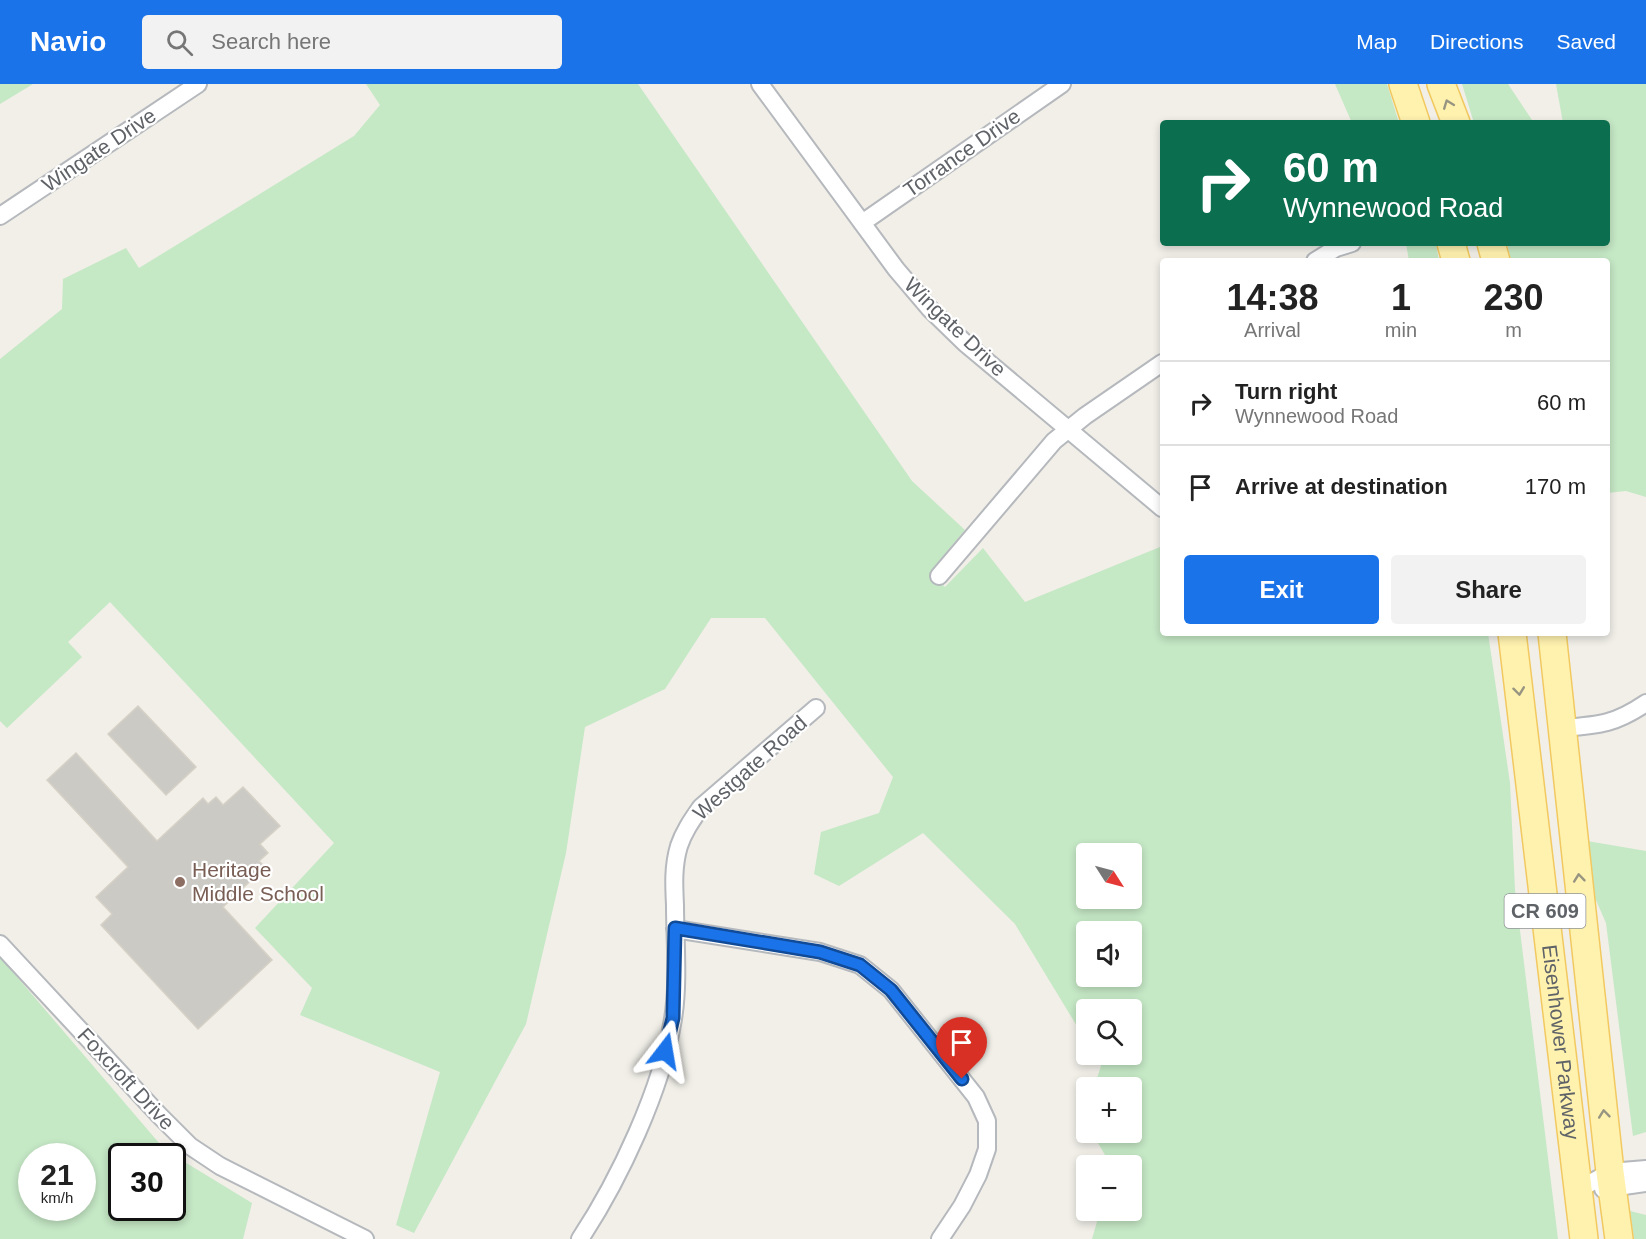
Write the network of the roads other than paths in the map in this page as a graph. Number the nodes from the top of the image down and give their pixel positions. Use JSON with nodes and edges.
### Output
{"nodes":[{"id":1,"x":198,"y":84,"type":"edge"},
{"id":2,"x":760,"y":84,"type":"edge"},
{"id":3,"x":1062,"y":84,"type":"edge"},
{"id":4,"x":1403,"y":84,"type":"edge"},
{"id":5,"x":1441,"y":84,"type":"edge"},
{"id":6,"x":1415,"y":120,"type":"edge"},
{"id":7,"x":1455,"y":120,"type":"edge"},
{"id":8,"x":0,"y":216,"type":"edge"},
{"id":9,"x":862,"y":223,"type":"junction"},
{"id":10,"x":1342,"y":246,"type":"edge"},
{"id":11,"x":1320,"y":258,"type":"edge"},
{"id":12,"x":1160,"y":364,"type":"edge"},
{"id":13,"x":1068,"y":429,"type":"junction"},
{"id":14,"x":1160,"y":506,"type":"edge"},
{"id":15,"x":939,"y":576,"type":"dead end"},
{"id":16,"x":1512,"y":636,"type":"edge"},
{"id":17,"x":1552,"y":636,"type":"edge"},
{"id":18,"x":1646,"y":703,"type":"edge"},
{"id":19,"x":816,"y":708,"type":"dead end"},
{"id":20,"x":1563,"y":728,"type":"junction"},
{"id":21,"x":675,"y":928,"type":"junction"},
{"id":22,"x":0,"y":944,"type":"edge"},
{"id":23,"x":1646,"y":1169,"type":"edge"},
{"id":24,"x":1611,"y":1180,"type":"junction"},
{"id":25,"x":1646,"y":1183,"type":"edge"},
{"id":26,"x":1578,"y":1190,"type":"junction"},
{"id":27,"x":365,"y":1239,"type":"edge"},
{"id":28,"x":580,"y":1239,"type":"edge"},
{"id":29,"x":940,"y":1239,"type":"edge"},
{"id":30,"x":1584,"y":1239,"type":"edge"},
{"id":31,"x":1619,"y":1239,"type":"edge"}],
"edges":[{"from":1,"to":8,"type":"street","name":"Wingate Drive"},
{"from":2,"to":9,"type":"street","name":"Wingate Drive"},
{"from":3,"to":9,"type":"street","name":"Torrance Drive"},
{"from":4,"to":6,"type":"main road"},
{"from":7,"to":5,"type":"main road","one_way":true},
{"from":9,"to":13,"type":"street","name":"Wingate Drive"},
{"from":10,"to":11,"type":"street"},
{"from":12,"to":13,"type":"street"},
{"from":13,"to":14,"type":"street","name":"Wingate Drive"},
{"from":13,"to":15,"type":"street"},
{"from":16,"to":26,"type":"main road","name":"Eisenhower Parkway","number":"CR 609","one_way":true},
{"from":17,"to":20,"type":"main road","name":"Eisenhower Parkway","number":"CR 609"},
{"from":18,"to":20,"type":"street"},
{"from":19,"to":21,"type":"street","name":"Westgate Road"},
{"from":24,"to":20,"type":"main road","name":"Eisenhower Parkway","number":"CR 609","one_way":true},
{"from":21,"to":28,"type":"street","name":"Westgate Road"},
{"from":21,"to":29,"type":"street"},
{"from":22,"to":27,"type":"street","name":"Foxcroft Drive"},
{"from":23,"to":24,"type":"street"},
{"from":24,"to":25,"type":"street"},
{"from":24,"to":26,"type":"street"},
{"from":24,"to":31,"type":"main road","name":"Eisenhower Parkway","number":"CR 609"},
{"from":26,"to":30,"type":"main road","name":"Eisenhower Parkway","number":"CR 609"}]}
